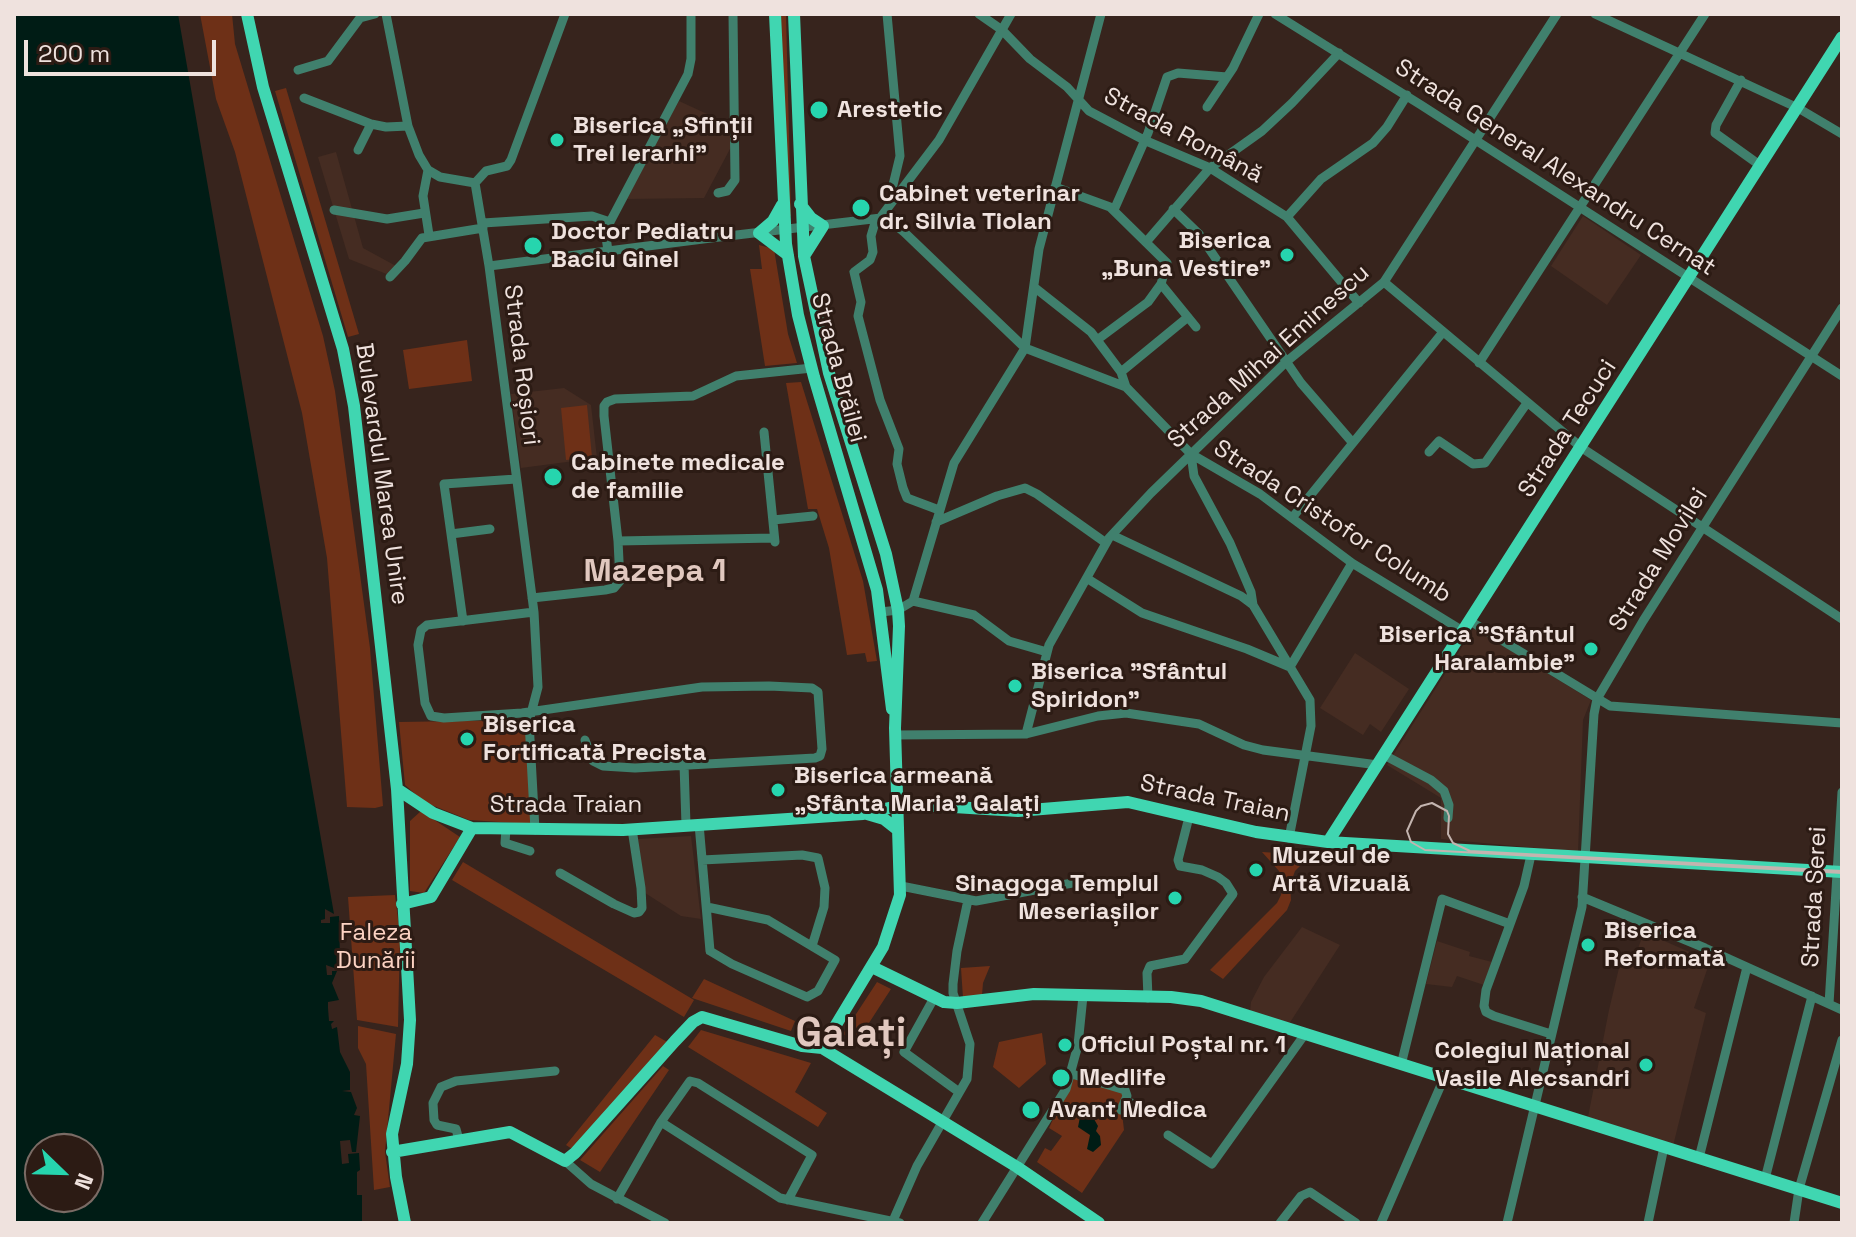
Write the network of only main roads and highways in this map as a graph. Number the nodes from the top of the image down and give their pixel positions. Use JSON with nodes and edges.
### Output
{"nodes":[{"id":1,"x":247,"y":14,"type":"edge"},
{"id":2,"x":775,"y":14,"type":"edge"},
{"id":3,"x":794,"y":14,"type":"edge"},
{"id":4,"x":1842,"y":37,"type":"edge"},
{"id":5,"x":800,"y":204,"type":"junction"},
{"id":6,"x":782,"y":205,"type":"junction"},
{"id":7,"x":788,"y":255,"type":"junction"},
{"id":8,"x":804,"y":256,"type":"junction"},
{"id":9,"x":895,"y":732,"type":"junction"},
{"id":10,"x":397,"y":789,"type":"junction"},
{"id":11,"x":898,"y":806,"type":"junction"},
{"id":12,"x":863,"y":814,"type":"junction"},
{"id":13,"x":472,"y":828,"type":"junction"},
{"id":14,"x":898,"y":830,"type":"junction"},
{"id":15,"x":1328,"y":842,"type":"junction"},
{"id":16,"x":1839,"y":871,"type":"edge"},
{"id":17,"x":402,"y":904,"type":"junction"},
{"id":18,"x":872,"y":967,"type":"junction"},
{"id":19,"x":822,"y":1048,"type":"junction"},
{"id":20,"x":392,"y":1152,"type":"junction"},
{"id":21,"x":1842,"y":1203,"type":"edge"},
{"id":22,"x":405,"y":1223,"type":"edge"},
{"id":23,"x":1099,"y":1223,"type":"edge"}],
"edges":[{"from":1,"to":10,"type":"main road","name":"Bulevardul Marea Unire"},
{"from":2,"to":6,"type":"main road","name":"Strada Brăilei"},
{"from":3,"to":5,"type":"main road","name":"Strada Brăilei"},
{"from":4,"to":15,"type":"main road","name":"Strada Tecuci"},
{"from":5,"to":8,"type":"main road","name":"Strada Brăilei"},
{"from":5,"to":8,"type":"main road"},
{"from":6,"to":7,"type":"main road","name":"Strada Brăilei"},
{"from":6,"to":7,"type":"main road"},
{"from":7,"to":9,"type":"main road","name":"Strada Brăilei"},
{"from":8,"to":9,"type":"main road","name":"Strada Brăilei"},
{"from":9,"to":11,"type":"main road","name":"Strada Brăilei"},
{"from":10,"to":13,"type":"main road","name":"Strada Traian"},
{"from":10,"to":17,"type":"main road","name":"Bulevardul Marea Unire"},
{"from":11,"to":12,"type":"main road","name":"Strada Traian"},
{"from":11,"to":14,"type":"main road","name":"Strada Brăilei"},
{"from":11,"to":15,"type":"main road","name":"Strada Traian"},
{"from":12,"to":13,"type":"main road","name":"Strada Traian"},
{"from":12,"to":14,"type":"main road"},
{"from":13,"to":17,"type":"main road"},
{"from":14,"to":18,"type":"main road","name":"Strada Brăilei"},
{"from":15,"to":16,"type":"main road","name":"Strada Traian"},
{"from":17,"to":20,"type":"main road","name":"Bulevardul Marea Unire"},
{"from":18,"to":19,"type":"main road","name":"Strada Brăilei"},
{"from":18,"to":21,"type":"main road"},
{"from":19,"to":20,"type":"main road"},
{"from":19,"to":23,"type":"main road"},
{"from":20,"to":22,"type":"main road","name":"Bulevardul Marea Unire"}]}
